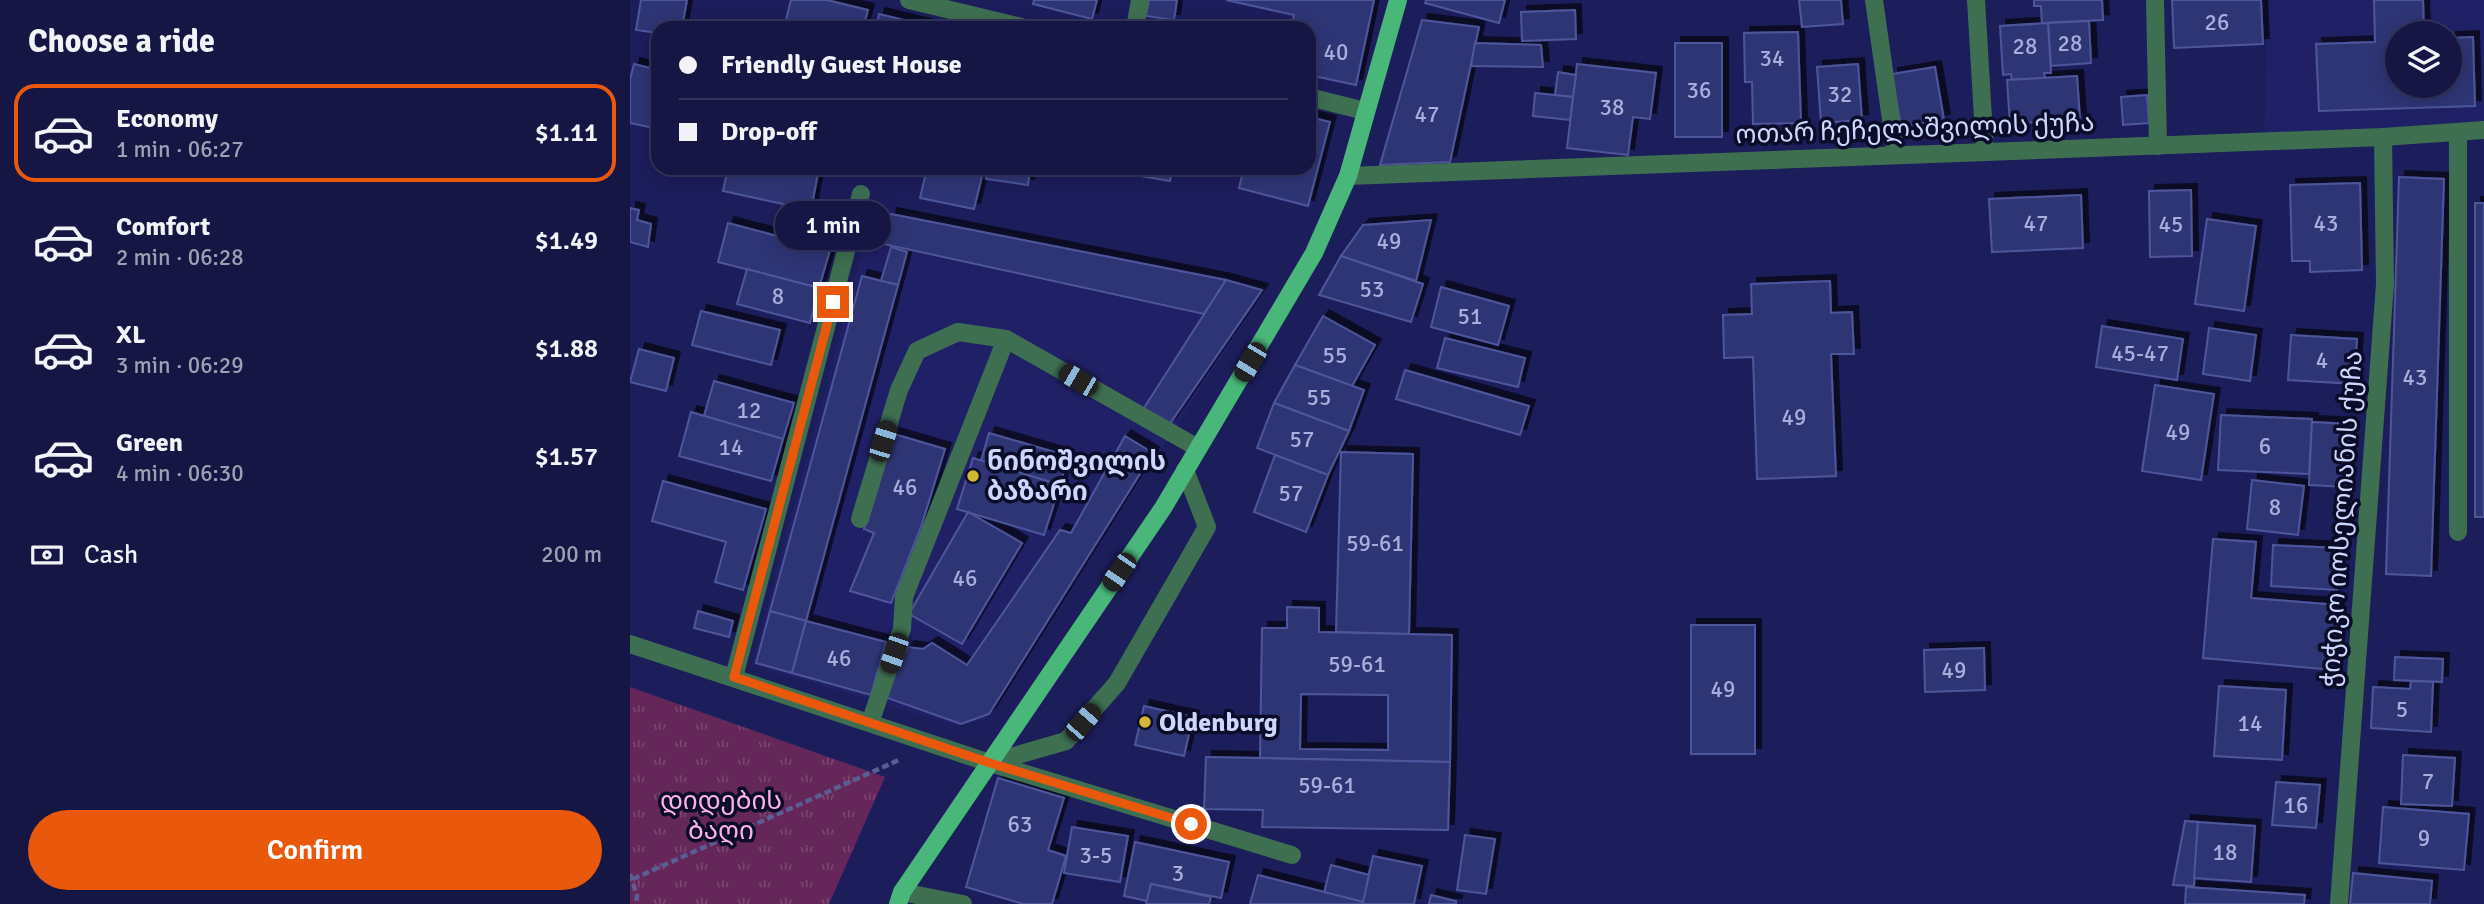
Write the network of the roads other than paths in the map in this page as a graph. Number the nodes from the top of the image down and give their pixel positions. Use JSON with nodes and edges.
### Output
{"nodes":[{"id":1,"x":909,"y":0,"type":"edge"},
{"id":2,"x":1140,"y":0,"type":"edge"},
{"id":3,"x":1398,"y":0,"type":"edge"},
{"id":4,"x":1874,"y":0,"type":"edge"},
{"id":5,"x":1976,"y":0,"type":"edge"},
{"id":6,"x":2155,"y":0,"type":"edge"},
{"id":7,"x":996,"y":21,"type":"edge"},
{"id":8,"x":1136,"y":21,"type":"edge"},
{"id":9,"x":1316,"y":99,"type":"edge"},
{"id":10,"x":1365,"y":111,"type":"junction"},
{"id":11,"x":2484,"y":130,"type":"edge"},
{"id":12,"x":2458,"y":132,"type":"junction"},
{"id":13,"x":2383,"y":137,"type":"junction"},
{"id":14,"x":2158,"y":146,"type":"junction"},
{"id":15,"x":1985,"y":152,"type":"junction"},
{"id":16,"x":1896,"y":155,"type":"junction"},
{"id":17,"x":1348,"y":176,"type":"junction"},
{"id":18,"x":861,"y":194,"type":"dead end"},
{"id":19,"x":1006,"y":339,"type":"junction"},
{"id":20,"x":1198,"y":448,"type":"junction"},
{"id":21,"x":1185,"y":470,"type":"junction"},
{"id":22,"x":860,"y":519,"type":"dead end"},
{"id":23,"x":2458,"y":532,"type":"dead end"},
{"id":24,"x":630,"y":644,"type":"edge"},
{"id":25,"x":734,"y":677,"type":"junction"},
{"id":26,"x":870,"y":723,"type":"junction"},
{"id":27,"x":990,"y":763,"type":"junction"},
{"id":28,"x":1292,"y":855,"type":"dead end"},
{"id":29,"x":900,"y":898,"type":"edge"},
{"id":30,"x":963,"y":904,"type":"edge"},
{"id":31,"x":2339,"y":904,"type":"edge"}],
"edges":[{"from":1,"to":7,"type":"street"},
{"from":2,"to":8,"type":"street"},
{"from":3,"to":10,"type":"main road"},
{"from":4,"to":16,"type":"street"},
{"from":5,"to":15,"type":"street"},
{"from":6,"to":14,"type":"street"},
{"from":9,"to":10,"type":"street"},
{"from":10,"to":17,"type":"main road"},
{"from":11,"to":12,"type":"street","name":"ოთარ ჩეჩელაშვილის ქუჩა"},
{"from":12,"to":13,"type":"street","name":"ოთარ ჩეჩელაშვილის ქუჩა"},
{"from":12,"to":23,"type":"street"},
{"from":13,"to":14,"type":"street","name":"ოთარ ჩეჩელაშვილის ქუჩა"},
{"from":13,"to":31,"type":"street","name":"ჭიჭიკო იოსელიანის ქუჩა"},
{"from":14,"to":15,"type":"street","name":"ოთარ ჩეჩელაშვილის ქუჩა"},
{"from":15,"to":16,"type":"street","name":"ოთარ ჩეჩელაშვილის ქუჩა"},
{"from":16,"to":17,"type":"street","name":"ოთარ ჩეჩელაშვილის ქუჩა"},
{"from":17,"to":20,"type":"main road"},
{"from":18,"to":25,"type":"street"},
{"from":19,"to":20,"type":"street"},
{"from":19,"to":22,"type":"street"},
{"from":19,"to":26,"type":"street"},
{"from":20,"to":21,"type":"main road"},
{"from":21,"to":27,"type":"main road"},
{"from":21,"to":27,"type":"street"},
{"from":24,"to":25,"type":"street"},
{"from":25,"to":26,"type":"street"},
{"from":26,"to":27,"type":"street"},
{"from":27,"to":28,"type":"street"},
{"from":27,"to":29,"type":"main road"},
{"from":29,"to":30,"type":"street"}]}
